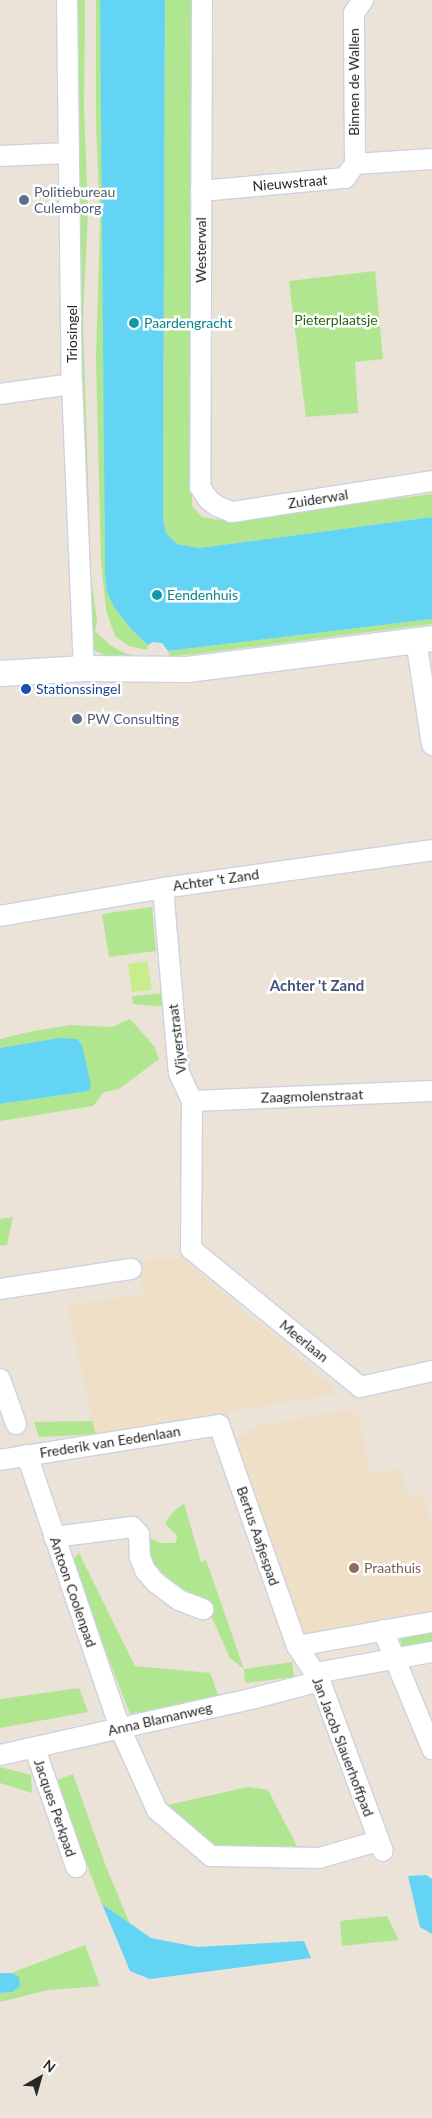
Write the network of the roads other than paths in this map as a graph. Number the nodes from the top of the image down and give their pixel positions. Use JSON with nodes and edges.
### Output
{"nodes":[{"id":1,"x":67,"y":0,"type":"edge"},
{"id":2,"x":202,"y":0,"type":"edge"},
{"id":3,"x":360,"y":1,"type":"edge"},
{"id":4,"x":69,"y":153,"type":"junction"},
{"id":5,"x":0,"y":156,"type":"edge"},
{"id":6,"x":432,"y":158,"type":"edge"},
{"id":7,"x":355,"y":164,"type":"junction"},
{"id":8,"x":201,"y":191,"type":"junction"},
{"id":9,"x":72,"y":384,"type":"junction"},
{"id":10,"x":0,"y":394,"type":"edge"},
{"id":11,"x":432,"y":481,"type":"edge"},
{"id":12,"x":208,"y":499,"type":"joint"},
{"id":13,"x":424,"y":639,"type":"edge"},
{"id":14,"x":84,"y":668,"type":"junction"},
{"id":15,"x":0,"y":673,"type":"edge"},
{"id":16,"x":432,"y":745,"type":"edge"},
{"id":17,"x":432,"y":850,"type":"edge"},
{"id":18,"x":163,"y":888,"type":"junction"},
{"id":19,"x":0,"y":916,"type":"edge"},
{"id":20,"x":432,"y":1091,"type":"edge"},
{"id":21,"x":192,"y":1100,"type":"junction"},
{"id":22,"x":191,"y":1249,"type":"joint"},
{"id":23,"x":131,"y":1269,"type":"dead end"},
{"id":24,"x":0,"y":1289,"type":"edge"},
{"id":25,"x":432,"y":1371,"type":"edge"},
{"id":26,"x":0,"y":1380,"type":"edge"},
{"id":27,"x":16,"y":1424,"type":"dead end"},
{"id":28,"x":219,"y":1425,"type":"joint"},
{"id":29,"x":27,"y":1455,"type":"junction"},
{"id":30,"x":0,"y":1460,"type":"edge"},
{"id":31,"x":54,"y":1537,"type":"junction"},
{"id":32,"x":203,"y":1609,"type":"dead end"},
{"id":33,"x":432,"y":1622,"type":"edge"},
{"id":34,"x":383,"y":1630,"type":"junction"},
{"id":35,"x":297,"y":1646,"type":"junction"},
{"id":36,"x":432,"y":1652,"type":"edge"},
{"id":37,"x":394,"y":1659,"type":"junction"},
{"id":38,"x":318,"y":1677,"type":"junction"},
{"id":39,"x":120,"y":1728,"type":"junction"},
{"id":40,"x":35,"y":1749,"type":"junction"},
{"id":41,"x":432,"y":1749,"type":"edge"},
{"id":42,"x":0,"y":1755,"type":"edge"},
{"id":43,"x":380,"y":1846,"type":"joint"},
{"id":44,"x":76,"y":1867,"type":"dead end"}],
"edges":[{"from":1,"to":4,"type":"street","name":"Triosingel"},
{"from":2,"to":8,"type":"street","name":"Westerwal"},
{"from":3,"to":7,"type":"street","name":"Binnen de Wallen"},
{"from":4,"to":5,"type":"street"},
{"from":4,"to":9,"type":"street","name":"Triosingel"},
{"from":6,"to":7,"type":"street"},
{"from":7,"to":8,"type":"street","name":"Nieuwstraat"},
{"from":8,"to":12,"type":"street","name":"Westerwal"},
{"from":9,"to":10,"type":"street"},
{"from":9,"to":14,"type":"street","name":"Triosingel"},
{"from":11,"to":12,"type":"street","name":"Zuiderwal"},
{"from":13,"to":14,"type":"street"},
{"from":13,"to":16,"type":"street"},
{"from":14,"to":15,"type":"street"},
{"from":17,"to":18,"type":"street","name":"Achter 't Zand"},
{"from":18,"to":19,"type":"street","name":"Achter 't Zand"},
{"from":18,"to":21,"type":"street","name":"Vijverstraat"},
{"from":20,"to":21,"type":"street","name":"Zaagmolenstraat"},
{"from":21,"to":22,"type":"street","name":"Vijverstraat"},
{"from":22,"to":25,"type":"street","name":"Meerlaan"},
{"from":23,"to":24,"type":"street"},
{"from":26,"to":27,"type":"street"},
{"from":28,"to":29,"type":"street","name":"Frederik van Eedenlaan"},
{"from":28,"to":35,"type":"street","name":"Bertus Aafjespad"},
{"from":29,"to":30,"type":"street","name":"Frederik van Eedenlaan"},
{"from":29,"to":31,"type":"street","name":"Antoon Coolenpad"},
{"from":31,"to":32,"type":"street"},
{"from":31,"to":39,"type":"street","name":"Antoon Coolenpad"},
{"from":33,"to":34,"type":"street"},
{"from":34,"to":35,"type":"street"},
{"from":34,"to":37,"type":"street"},
{"from":35,"to":38,"type":"street","name":"Jan Jacob Slauerhoffpad"},
{"from":36,"to":37,"type":"street","name":"Anna Blamanweg"},
{"from":37,"to":38,"type":"street","name":"Anna Blamanweg"},
{"from":37,"to":41,"type":"street"},
{"from":38,"to":39,"type":"street","name":"Anna Blamanweg"},
{"from":38,"to":43,"type":"street","name":"Jan Jacob Slauerhoffpad"},
{"from":39,"to":40,"type":"street","name":"Anna Blamanweg"},
{"from":39,"to":43,"type":"street","name":"Antoon Coolenpad"},
{"from":40,"to":42,"type":"street","name":"Anna Blamanweg"},
{"from":40,"to":44,"type":"street","name":"Jacques Perkpad"}]}
